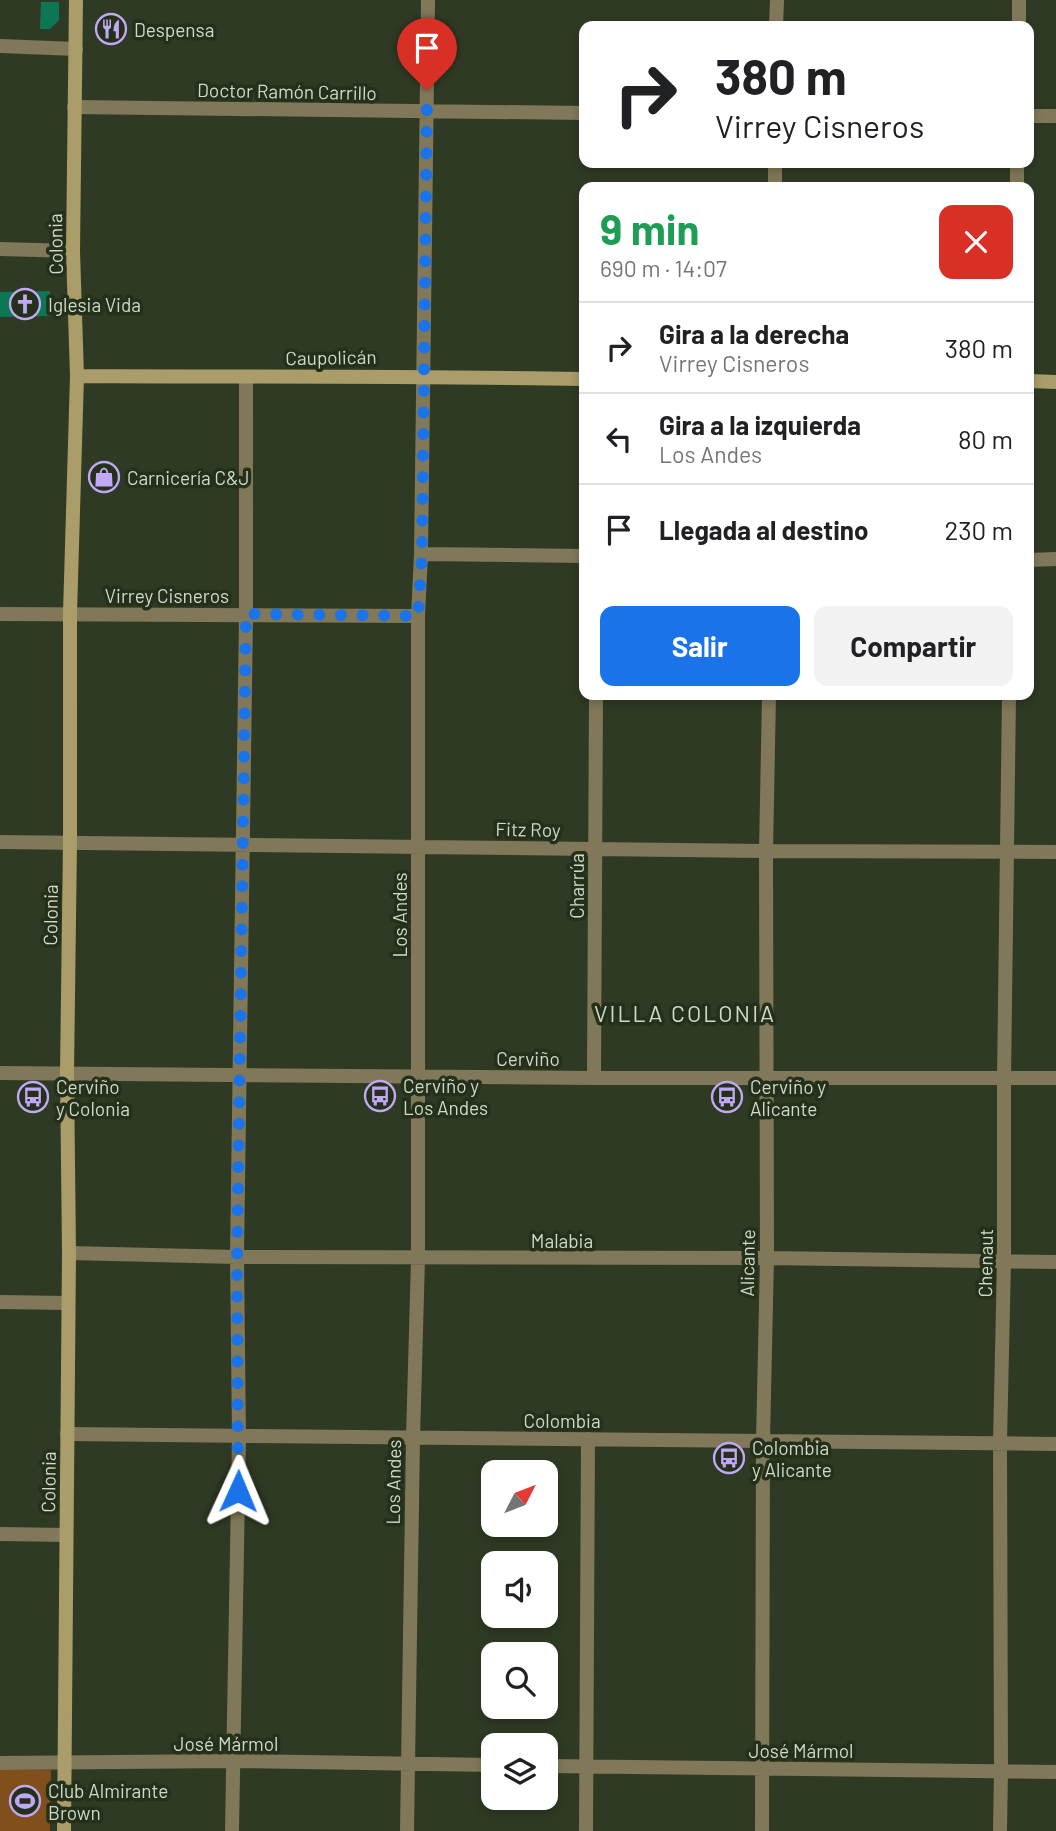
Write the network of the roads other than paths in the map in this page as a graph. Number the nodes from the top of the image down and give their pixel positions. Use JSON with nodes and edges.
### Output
{"nodes":[{"id":1,"x":76,"y":0,"type":"edge"},
{"id":2,"x":428,"y":0,"type":"edge"},
{"id":3,"x":777,"y":0,"type":"edge"},
{"id":4,"x":1019,"y":0,"type":"edge"},
{"id":5,"x":776,"y":21,"type":"edge"},
{"id":6,"x":1019,"y":21,"type":"edge"},
{"id":7,"x":0,"y":46,"type":"edge"},
{"id":8,"x":76,"y":49,"type":"junction"},
{"id":9,"x":74,"y":107,"type":"junction"},
{"id":10,"x":427,"y":112,"type":"junction"},
{"id":11,"x":579,"y":113,"type":"edge"},
{"id":12,"x":1034,"y":116,"type":"edge"},
{"id":13,"x":1056,"y":116,"type":"edge"},
{"id":14,"x":0,"y":249,"type":"edge"},
{"id":15,"x":73,"y":251,"type":"junction"},
{"id":16,"x":77,"y":376,"type":"junction"},
{"id":17,"x":423,"y":376,"type":"junction"},
{"id":18,"x":246,"y":377,"type":"junction"},
{"id":19,"x":579,"y":379,"type":"edge"},
{"id":20,"x":1034,"y":381,"type":"edge"},
{"id":21,"x":1056,"y":382,"type":"edge"},
{"id":22,"x":422,"y":554,"type":"junction"},
{"id":23,"x":579,"y":556,"type":"edge"},
{"id":24,"x":1056,"y":559,"type":"edge"},
{"id":25,"x":1034,"y":560,"type":"edge"},
{"id":26,"x":0,"y":614,"type":"edge"},
{"id":27,"x":70,"y":614,"type":"junction"},
{"id":28,"x":246,"y":614,"type":"junction"},
{"id":29,"x":418,"y":616,"type":"junction"},
{"id":30,"x":596,"y":700,"type":"edge"},
{"id":31,"x":769,"y":700,"type":"edge"},
{"id":32,"x":1009,"y":700,"type":"edge"},
{"id":33,"x":0,"y":842,"type":"edge"},
{"id":34,"x":70,"y":842,"type":"junction"},
{"id":35,"x":243,"y":845,"type":"junction"},
{"id":36,"x":418,"y":846,"type":"junction"},
{"id":37,"x":596,"y":849,"type":"junction"},
{"id":38,"x":766,"y":851,"type":"junction"},
{"id":39,"x":1008,"y":852,"type":"junction"},
{"id":40,"x":1056,"y":852,"type":"edge"},
{"id":41,"x":0,"y":1073,"type":"edge"},
{"id":42,"x":67,"y":1073,"type":"junction"},
{"id":43,"x":241,"y":1074,"type":"junction"},
{"id":44,"x":418,"y":1077,"type":"junction"},
{"id":45,"x":594,"y":1078,"type":"junction"},
{"id":46,"x":766,"y":1078,"type":"junction"},
{"id":47,"x":1056,"y":1078,"type":"edge"},
{"id":48,"x":1004,"y":1079,"type":"junction"},
{"id":49,"x":69,"y":1253,"type":"junction"},
{"id":50,"x":237,"y":1257,"type":"junction"},
{"id":51,"x":767,"y":1258,"type":"junction"},
{"id":52,"x":418,"y":1259,"type":"junction"},
{"id":53,"x":1004,"y":1262,"type":"junction"},
{"id":54,"x":1056,"y":1262,"type":"edge"},
{"id":55,"x":0,"y":1302,"type":"edge"},
{"id":56,"x":68,"y":1303,"type":"junction"},
{"id":57,"x":67,"y":1434,"type":"junction"},
{"id":58,"x":239,"y":1437,"type":"junction"},
{"id":59,"x":413,"y":1439,"type":"junction"},
{"id":60,"x":587,"y":1439,"type":"junction"},
{"id":61,"x":763,"y":1440,"type":"junction"},
{"id":62,"x":1000,"y":1443,"type":"junction"},
{"id":63,"x":1056,"y":1444,"type":"edge"},
{"id":64,"x":0,"y":1534,"type":"edge"},
{"id":65,"x":66,"y":1535,"type":"junction"},
{"id":66,"x":233,"y":1761,"type":"junction"},
{"id":67,"x":0,"y":1763,"type":"edge"},
{"id":68,"x":65,"y":1763,"type":"junction"},
{"id":69,"x":409,"y":1763,"type":"junction"},
{"id":70,"x":481,"y":1765,"type":"edge"},
{"id":71,"x":558,"y":1766,"type":"edge"},
{"id":72,"x":587,"y":1767,"type":"junction"},
{"id":73,"x":762,"y":1770,"type":"junction"},
{"id":74,"x":1002,"y":1770,"type":"junction"},
{"id":75,"x":1056,"y":1772,"type":"edge"},
{"id":76,"x":64,"y":1831,"type":"edge"},
{"id":77,"x":232,"y":1831,"type":"edge"},
{"id":78,"x":407,"y":1831,"type":"edge"},
{"id":79,"x":586,"y":1831,"type":"edge"},
{"id":80,"x":762,"y":1831,"type":"edge"},
{"id":81,"x":1000,"y":1831,"type":"edge"}],
"edges":[{"from":1,"to":8,"type":"street","name":"Colonia"},
{"from":2,"to":10,"type":"street","name":"Los Andes"},
{"from":3,"to":5,"type":"street"},
{"from":4,"to":6,"type":"street"},
{"from":7,"to":8,"type":"street"},
{"from":8,"to":9,"type":"street","name":"Colonia"},
{"from":9,"to":10,"type":"street","name":"Doctor Ramón Carrillo"},
{"from":9,"to":15,"type":"street","name":"Colonia"},
{"from":10,"to":11,"type":"street","name":"Doctor Ramón Carrillo"},
{"from":10,"to":17,"type":"street","name":"Los Andes"},
{"from":12,"to":13,"type":"street"},
{"from":14,"to":15,"type":"street"},
{"from":15,"to":16,"type":"street","name":"Colonia"},
{"from":16,"to":18,"type":"street","name":"Caupolicán"},
{"from":16,"to":27,"type":"street","name":"Colonia"},
{"from":17,"to":18,"type":"street","name":"Caupolicán"},
{"from":17,"to":19,"type":"street","name":"Caupolicán"},
{"from":17,"to":22,"type":"street","name":"Los Andes"},
{"from":18,"to":28,"type":"street"},
{"from":20,"to":21,"type":"street"},
{"from":22,"to":23,"type":"street"},
{"from":22,"to":29,"type":"street","name":"Los Andes"},
{"from":24,"to":25,"type":"street"},
{"from":26,"to":27,"type":"street","name":"Virrey Cisneros"},
{"from":27,"to":28,"type":"street","name":"Virrey Cisneros"},
{"from":27,"to":34,"type":"street","name":"Colonia"},
{"from":28,"to":29,"type":"street","name":"Virrey Cisneros"},
{"from":28,"to":35,"type":"street"},
{"from":29,"to":36,"type":"street","name":"Los Andes"},
{"from":30,"to":37,"type":"street","name":"Charrúa"},
{"from":31,"to":38,"type":"street","name":"Alicante"},
{"from":32,"to":39,"type":"street","name":"Chenaut"},
{"from":33,"to":34,"type":"street","name":"Fitz Roy"},
{"from":34,"to":35,"type":"street","name":"Fitz Roy"},
{"from":34,"to":42,"type":"street","name":"Colonia"},
{"from":35,"to":36,"type":"street","name":"Fitz Roy"},
{"from":35,"to":43,"type":"street"},
{"from":36,"to":37,"type":"street","name":"Fitz Roy"},
{"from":36,"to":44,"type":"street","name":"Los Andes"},
{"from":37,"to":38,"type":"street","name":"Fitz Roy"},
{"from":37,"to":45,"type":"street","name":"Charrúa"},
{"from":38,"to":39,"type":"street","name":"Fitz Roy"},
{"from":38,"to":46,"type":"street","name":"Alicante"},
{"from":39,"to":40,"type":"street","name":"Fitz Roy"},
{"from":39,"to":48,"type":"street","name":"Chenaut"},
{"from":41,"to":42,"type":"street","name":"Cerviño"},
{"from":42,"to":43,"type":"street","name":"Cerviño"},
{"from":42,"to":49,"type":"street","name":"Colonia"},
{"from":43,"to":44,"type":"street","name":"Cerviño"},
{"from":43,"to":50,"type":"street"},
{"from":44,"to":45,"type":"street","name":"Cerviño"},
{"from":44,"to":52,"type":"street","name":"Los Andes"},
{"from":45,"to":46,"type":"street","name":"Cerviño"},
{"from":46,"to":48,"type":"street","name":"Cerviño"},
{"from":46,"to":51,"type":"street","name":"Alicante"},
{"from":47,"to":48,"type":"street","name":"Cerviño"},
{"from":48,"to":53,"type":"street","name":"Chenaut"},
{"from":49,"to":50,"type":"street","name":"Malabia"},
{"from":49,"to":56,"type":"street","name":"Colonia"},
{"from":50,"to":52,"type":"street","name":"Malabia"},
{"from":50,"to":58,"type":"street"},
{"from":51,"to":52,"type":"street","name":"Malabia"},
{"from":51,"to":53,"type":"street","name":"Malabia"},
{"from":51,"to":61,"type":"street","name":"Alicante"},
{"from":52,"to":59,"type":"street","name":"Los Andes"},
{"from":53,"to":54,"type":"street","name":"Malabia"},
{"from":53,"to":62,"type":"street","name":"Chenaut"},
{"from":55,"to":56,"type":"street"},
{"from":56,"to":57,"type":"street","name":"Colonia"},
{"from":57,"to":58,"type":"street","name":"Colombia"},
{"from":57,"to":65,"type":"street","name":"Colonia"},
{"from":58,"to":59,"type":"street","name":"Colombia"},
{"from":58,"to":66,"type":"street"},
{"from":59,"to":60,"type":"street","name":"Colombia"},
{"from":59,"to":69,"type":"street","name":"Los Andes"},
{"from":60,"to":61,"type":"street","name":"Colombia"},
{"from":60,"to":72,"type":"street"},
{"from":61,"to":62,"type":"street","name":"Colombia"},
{"from":61,"to":73,"type":"street","name":"Alicante"},
{"from":62,"to":63,"type":"street","name":"Colombia"},
{"from":62,"to":74,"type":"street","name":"Chenaut"},
{"from":64,"to":65,"type":"street"},
{"from":65,"to":68,"type":"street","name":"Colonia"},
{"from":66,"to":68,"type":"street","name":"José Mármol"},
{"from":66,"to":69,"type":"street","name":"José Mármol"},
{"from":66,"to":77,"type":"street"},
{"from":67,"to":68,"type":"street","name":"José Mármol"},
{"from":68,"to":76,"type":"street","name":"Colonia"},
{"from":69,"to":70,"type":"street","name":"José Mármol"},
{"from":69,"to":78,"type":"street","name":"Los Andes"},
{"from":71,"to":72,"type":"street","name":"José Mármol"},
{"from":72,"to":73,"type":"street","name":"José Mármol"},
{"from":72,"to":79,"type":"street"},
{"from":73,"to":74,"type":"street","name":"José Mármol"},
{"from":73,"to":80,"type":"street","name":"Alicante"},
{"from":74,"to":75,"type":"street","name":"José Mármol"},
{"from":74,"to":81,"type":"street","name":"Chenaut"}]}
